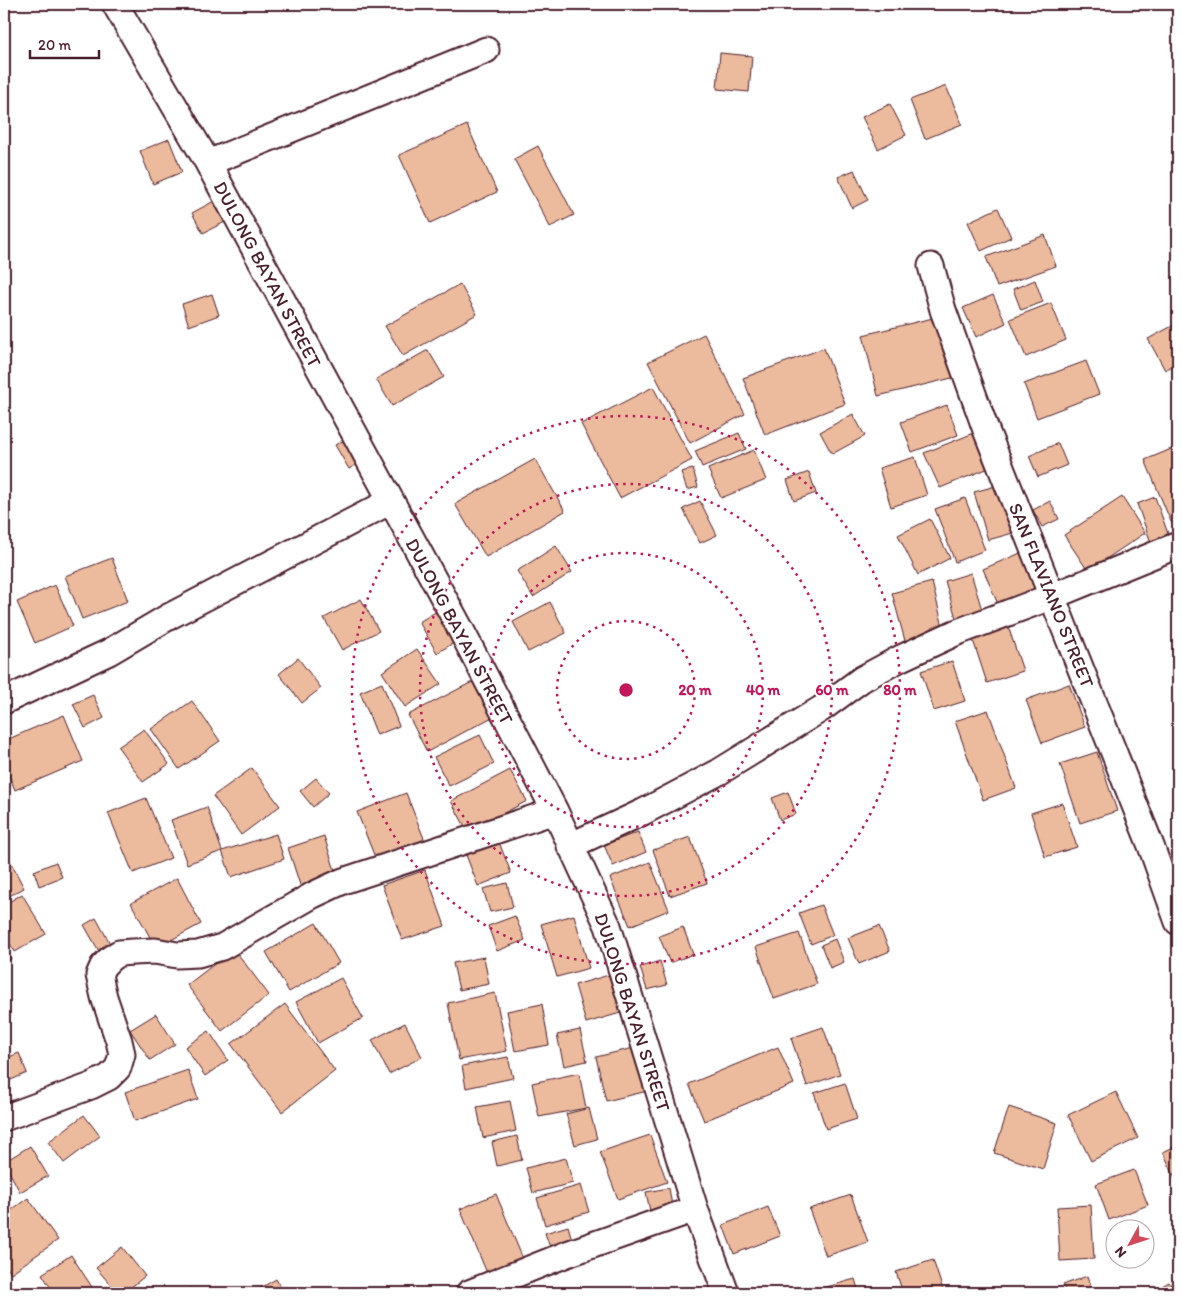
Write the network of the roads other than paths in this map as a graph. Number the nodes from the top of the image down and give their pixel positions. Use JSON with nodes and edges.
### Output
{"nodes":[{"id":1,"x":115,"y":4,"type":"edge"},
{"id":2,"x":486,"y":50,"type":"dead end"},
{"id":3,"x":208,"y":163,"type":"junction"},
{"id":4,"x":931,"y":266,"type":"dead end"},
{"id":5,"x":391,"y":501,"type":"junction"},
{"id":6,"x":1178,"y":544,"type":"edge"},
{"id":7,"x":1053,"y":596,"type":"junction"},
{"id":8,"x":4,"y":700,"type":"edge"},
{"id":9,"x":555,"y":811,"type":"junction"},
{"id":10,"x":570,"y":846,"type":"junction"},
{"id":11,"x":1178,"y":922,"type":"edge"},
{"id":12,"x":4,"y":1118,"type":"edge"},
{"id":13,"x":694,"y":1209,"type":"junction"},
{"id":14,"x":469,"y":1293,"type":"edge"},
{"id":15,"x":726,"y":1293,"type":"edge"}],
"edges":[{"from":1,"to":3,"type":"street","name":"DULONG BAYAN STREET"},
{"from":2,"to":3,"type":"street"},
{"from":3,"to":5,"type":"street","name":"DULONG BAYAN STREET"},
{"from":4,"to":7,"type":"street","name":"SAN FLAVIANO STREET"},
{"from":5,"to":8,"type":"street"},
{"from":5,"to":9,"type":"street","name":"DULONG BAYAN STREET"},
{"from":6,"to":7,"type":"street"},
{"from":7,"to":10,"type":"street"},
{"from":7,"to":11,"type":"street","name":"SAN FLAVIANO STREET"},
{"from":9,"to":10,"type":"street","name":"DULONG BAYAN STREET"},
{"from":9,"to":12,"type":"street"},
{"from":10,"to":13,"type":"street","name":"DULONG BAYAN STREET"},
{"from":13,"to":14,"type":"street"},
{"from":13,"to":15,"type":"street","name":"DULONG BAYAN STREET"}]}
